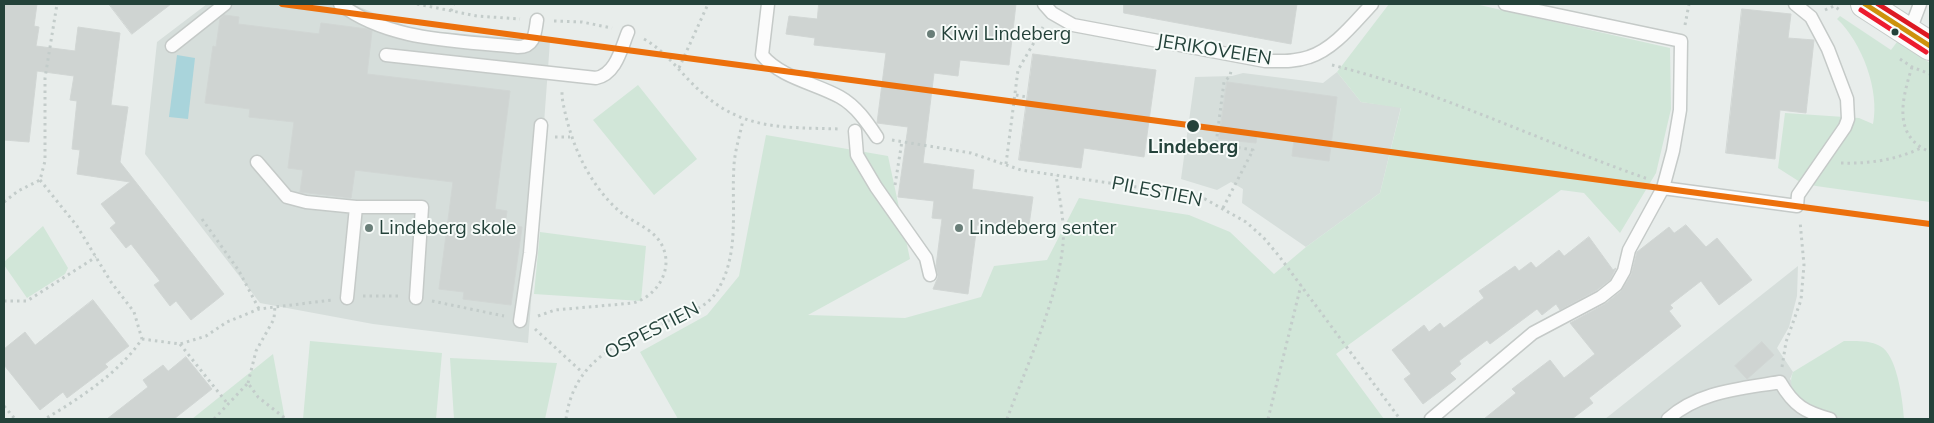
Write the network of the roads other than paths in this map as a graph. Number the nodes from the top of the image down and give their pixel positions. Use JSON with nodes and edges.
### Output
{"nodes":[{"id":1,"x":224,"y":4,"type":"edge"},
{"id":2,"x":340,"y":4,"type":"edge"},
{"id":3,"x":768,"y":4,"type":"edge"},
{"id":4,"x":1372,"y":4,"type":"edge"},
{"id":5,"x":1505,"y":4,"type":"edge"},
{"id":6,"x":1795,"y":4,"type":"edge"},
{"id":7,"x":1865,"y":4,"type":"edge"},
{"id":8,"x":1920,"y":4,"type":"edge"},
{"id":9,"x":1048,"y":8,"type":"edge"},
{"id":10,"x":537,"y":20,"type":"road end"},
{"id":11,"x":628,"y":32,"type":"road end"},
{"id":12,"x":1920,"y":39,"type":"edge"},
{"id":13,"x":172,"y":46,"type":"dead end"},
{"id":14,"x":386,"y":56,"type":"dead end"},
{"id":15,"x":541,"y":125,"type":"dead end"},
{"id":16,"x":855,"y":131,"type":"road end"},
{"id":17,"x":877,"y":137,"type":"road end"},
{"id":18,"x":257,"y":162,"type":"dead end"},
{"id":19,"x":1663,"y":188,"type":"junction"},
{"id":20,"x":356,"y":207,"type":"junction"},
{"id":21,"x":930,"y":275,"type":"dead end"},
{"id":22,"x":347,"y":298,"type":"road end"},
{"id":23,"x":416,"y":298,"type":"road end"},
{"id":24,"x":520,"y":321,"type":"road end"},
{"id":25,"x":1432,"y":419,"type":"edge"},
{"id":26,"x":1668,"y":419,"type":"edge"},
{"id":27,"x":1830,"y":419,"type":"edge"}],
"edges":[{"from":1,"to":13,"type":"lane"},
{"from":2,"to":10,"type":"lane"},
{"from":3,"to":17,"type":"lane"},
{"from":4,"to":9,"type":"lane","name":"JERIKOVEIEN"},
{"from":5,"to":19,"type":"lane"},
{"from":6,"to":19,"type":"lane"},
{"from":7,"to":12,"type":"street"},
{"from":8,"to":12,"type":"lane"},
{"from":11,"to":14,"type":"lane"},
{"from":15,"to":24,"type":"lane"},
{"from":16,"to":21,"type":"lane"},
{"from":18,"to":20,"type":"lane"},
{"from":19,"to":25,"type":"lane"},
{"from":20,"to":22,"type":"lane"},
{"from":20,"to":23,"type":"lane"},
{"from":26,"to":27,"type":"lane"}]}
